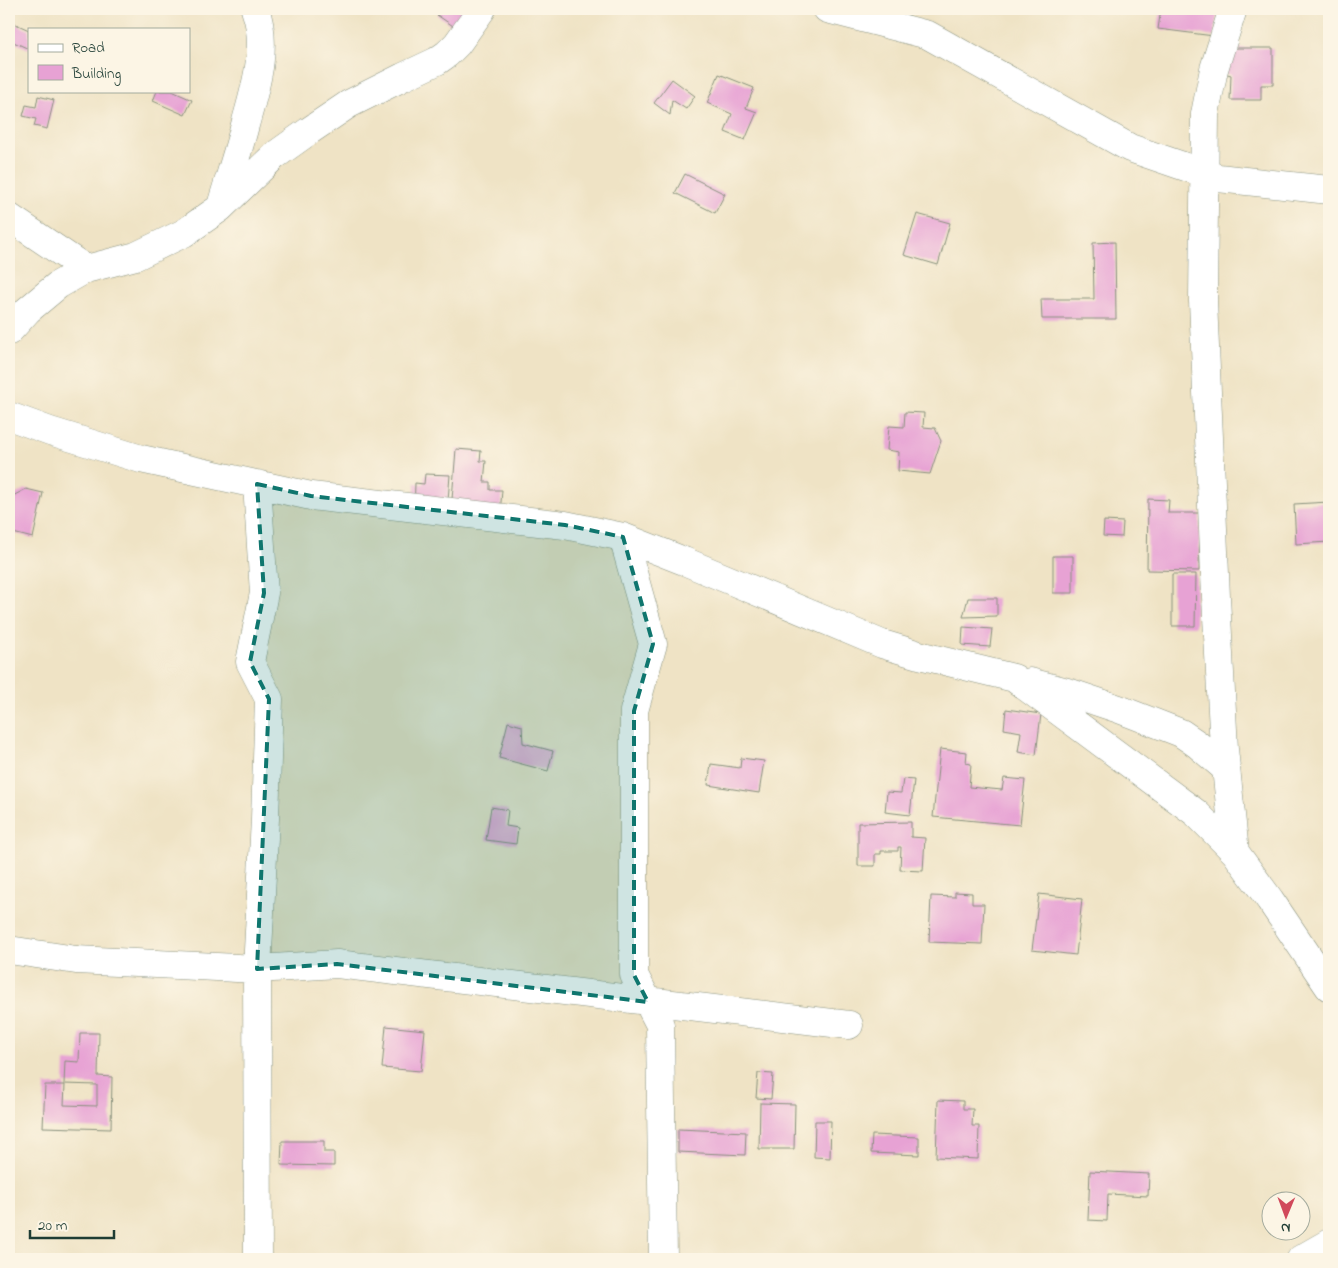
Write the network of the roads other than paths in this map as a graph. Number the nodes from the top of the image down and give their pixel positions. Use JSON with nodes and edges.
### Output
{"nodes":[{"id":1,"x":255,"y":9,"type":"edge"},
{"id":2,"x":482,"y":9,"type":"edge"},
{"id":3,"x":828,"y":9,"type":"edge"},
{"id":4,"x":1233,"y":9,"type":"edge"},
{"id":5,"x":1205,"y":173,"type":"junction"},
{"id":6,"x":1329,"y":190,"type":"edge"},
{"id":7,"x":220,"y":208,"type":"junction"},
{"id":8,"x":9,"y":217,"type":"edge"},
{"id":9,"x":86,"y":269,"type":"junction"},
{"id":10,"x":9,"y":331,"type":"edge"},
{"id":11,"x":9,"y":416,"type":"edge"},
{"id":12,"x":257,"y":484,"type":"junction"},
{"id":13,"x":623,"y":537,"type":"junction"},
{"id":14,"x":1014,"y":678,"type":"junction"},
{"id":15,"x":1226,"y":770,"type":"junction"},
{"id":16,"x":1235,"y":852,"type":"junction"},
{"id":17,"x":9,"y":950,"type":"edge"},
{"id":18,"x":257,"y":969,"type":"junction"},
{"id":19,"x":1329,"y":987,"type":"edge"},
{"id":20,"x":648,"y":1002,"type":"junction"},
{"id":21,"x":850,"y":1025,"type":"dead end"},
{"id":22,"x":1329,"y":1243,"type":"edge"},
{"id":23,"x":258,"y":1259,"type":"edge"},
{"id":24,"x":663,"y":1259,"type":"edge"},
{"id":25,"x":1300,"y":1259,"type":"edge"}],
"edges":[{"from":1,"to":7,"type":"street"},
{"from":2,"to":7,"type":"street"},
{"from":3,"to":5,"type":"street"},
{"from":4,"to":5,"type":"street"},
{"from":5,"to":6,"type":"street"},
{"from":5,"to":15,"type":"street"},
{"from":7,"to":9,"type":"street"},
{"from":8,"to":9,"type":"street"},
{"from":9,"to":10,"type":"street"},
{"from":11,"to":12,"type":"street"},
{"from":12,"to":13,"type":"street"},
{"from":12,"to":18,"type":"street"},
{"from":13,"to":14,"type":"street"},
{"from":13,"to":20,"type":"street"},
{"from":14,"to":15,"type":"street"},
{"from":14,"to":16,"type":"street"},
{"from":15,"to":16,"type":"street"},
{"from":16,"to":19,"type":"street"},
{"from":17,"to":18,"type":"street"},
{"from":18,"to":20,"type":"street"},
{"from":18,"to":23,"type":"street"},
{"from":20,"to":21,"type":"street"},
{"from":20,"to":24,"type":"street"},
{"from":22,"to":25,"type":"street"}]}
